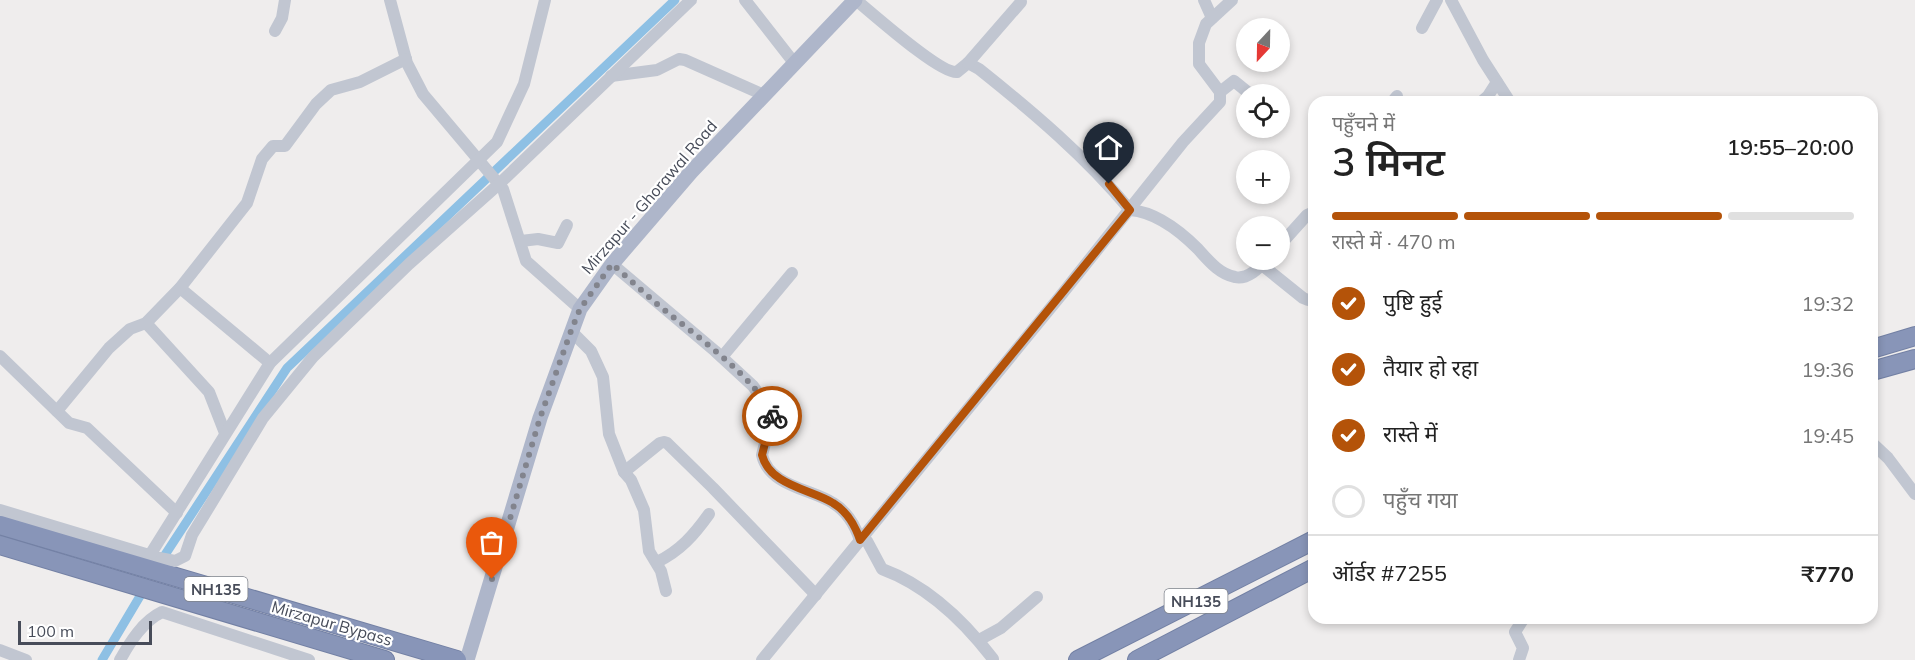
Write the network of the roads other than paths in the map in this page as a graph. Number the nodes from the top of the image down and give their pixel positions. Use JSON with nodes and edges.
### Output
{"nodes":[{"id":1,"x":285,"y":0,"type":"edge"},
{"id":2,"x":390,"y":0,"type":"edge"},
{"id":3,"x":536,"y":0,"type":"edge"},
{"id":4,"x":545,"y":0,"type":"edge"},
{"id":5,"x":691,"y":0,"type":"edge"},
{"id":6,"x":745,"y":0,"type":"edge"},
{"id":7,"x":855,"y":0,"type":"edge"},
{"id":8,"x":1204,"y":0,"type":"edge"},
{"id":9,"x":1232,"y":0,"type":"edge"},
{"id":10,"x":1437,"y":0,"type":"edge"},
{"id":11,"x":1451,"y":0,"type":"edge"},
{"id":12,"x":1021,"y":2,"type":"dead end"},
{"id":13,"x":1212,"y":18,"type":"junction"},
{"id":14,"x":540,"y":24,"type":"junction"},
{"id":15,"x":1422,"y":28,"type":"dead end"},
{"id":16,"x":274,"y":31,"type":"dead end"},
{"id":17,"x":406,"y":59,"type":"junction"},
{"id":18,"x":968,"y":63,"type":"junction"},
{"id":19,"x":795,"y":64,"type":"junction"},
{"id":20,"x":611,"y":76,"type":"junction"},
{"id":21,"x":1497,"y":82,"type":"junction"},
{"id":22,"x":1238,"y":84,"type":"edge"},
{"id":23,"x":1220,"y":92,"type":"junction"},
{"id":24,"x":764,"y":95,"type":"junction"},
{"id":25,"x":1488,"y":96,"type":"edge"},
{"id":26,"x":1506,"y":96,"type":"edge"},
{"id":27,"x":482,"y":164,"type":"junction"},
{"id":28,"x":497,"y":181,"type":"junction"},
{"id":29,"x":1130,"y":210,"type":"junction"},
{"id":30,"x":1308,"y":215,"type":"edge"},
{"id":31,"x":567,"y":225,"type":"dead end"},
{"id":32,"x":1290,"y":234,"type":"edge"},
{"id":33,"x":521,"y":241,"type":"junction"},
{"id":34,"x":612,"y":264,"type":"junction"},
{"id":35,"x":1254,"y":270,"type":"edge"},
{"id":36,"x":1273,"y":270,"type":"edge"},
{"id":37,"x":792,"y":273,"type":"dead end"},
{"id":38,"x":180,"y":288,"type":"junction"},
{"id":39,"x":1308,"y":300,"type":"edge"},
{"id":40,"x":580,"y":309,"type":"junction"},
{"id":41,"x":146,"y":323,"type":"junction"},
{"id":42,"x":571,"y":331,"type":"junction"},
{"id":43,"x":1915,"y":336,"type":"edge"},
{"id":44,"x":1878,"y":347,"type":"edge"},
{"id":45,"x":0,"y":356,"type":"edge"},
{"id":46,"x":722,"y":357,"type":"junction"},
{"id":47,"x":1915,"y":359,"type":"edge"},
{"id":48,"x":270,"y":363,"type":"junction"},
{"id":49,"x":1878,"y":368,"type":"edge"},
{"id":50,"x":57,"y":411,"type":"junction"},
{"id":51,"x":225,"y":433,"type":"junction"},
{"id":52,"x":1878,"y":449,"type":"edge"},
{"id":53,"x":624,"y":472,"type":"junction"},
{"id":54,"x":1915,"y":494,"type":"edge"},
{"id":55,"x":0,"y":510,"type":"edge"},
{"id":56,"x":177,"y":513,"type":"junction"},
{"id":57,"x":709,"y":514,"type":"dead end"},
{"id":58,"x":0,"y":525,"type":"edge"},
{"id":59,"x":860,"y":540,"type":"junction"},
{"id":60,"x":1308,"y":543,"type":"edge"},
{"id":61,"x":0,"y":546,"type":"edge"},
{"id":62,"x":154,"y":556,"type":"junction"},
{"id":63,"x":657,"y":562,"type":"junction"},
{"id":64,"x":1308,"y":571,"type":"edge"},
{"id":65,"x":666,"y":591,"type":"dead end"},
{"id":66,"x":816,"y":595,"type":"junction"},
{"id":67,"x":1037,"y":597,"type":"dead end"},
{"id":68,"x":1520,"y":624,"type":"edge"},
{"id":69,"x":979,"y":640,"type":"junction"},
{"id":70,"x":0,"y":650,"type":"edge"},
{"id":71,"x":993,"y":659,"type":"edge"},
{"id":72,"x":26,"y":660,"type":"edge"},
{"id":73,"x":120,"y":660,"type":"edge"},
{"id":74,"x":309,"y":660,"type":"edge"},
{"id":75,"x":385,"y":660,"type":"edge"},
{"id":76,"x":457,"y":660,"type":"edge"},
{"id":77,"x":467,"y":660,"type":"edge"},
{"id":78,"x":762,"y":660,"type":"edge"},
{"id":79,"x":1078,"y":660,"type":"edge"},
{"id":80,"x":1137,"y":660,"type":"edge"},
{"id":81,"x":1519,"y":660,"type":"edge"}],
"edges":[{"from":1,"to":16,"type":"street"},
{"from":2,"to":17,"type":"street"},
{"from":3,"to":14,"type":"street"},
{"from":4,"to":14,"type":"street"},
{"from":5,"to":20,"type":"street"},
{"from":6,"to":19,"type":"street"},
{"from":7,"to":18,"type":"street"},
{"from":7,"to":19,"type":"main road","name":"Mirzapur - Ghorawal Road"},
{"from":8,"to":13,"type":"street"},
{"from":9,"to":13,"type":"street"},
{"from":10,"to":15,"type":"street"},
{"from":11,"to":21,"type":"street"},
{"from":12,"to":18,"type":"street"},
{"from":13,"to":23,"type":"street"},
{"from":14,"to":27,"type":"street"},
{"from":17,"to":27,"type":"street"},
{"from":17,"to":38,"type":"street"},
{"from":18,"to":29,"type":"street"},
{"from":19,"to":24,"type":"main road","name":"Mirzapur - Ghorawal Road"},
{"from":20,"to":24,"type":"street"},
{"from":20,"to":28,"type":"street"},
{"from":21,"to":25,"type":"street"},
{"from":21,"to":26,"type":"street"},
{"from":22,"to":23,"type":"street"},
{"from":23,"to":29,"type":"street"},
{"from":24,"to":34,"type":"main road","name":"Mirzapur - Ghorawal Road"},
{"from":27,"to":28,"type":"street"},
{"from":27,"to":48,"type":"street"},
{"from":28,"to":33,"type":"street"},
{"from":28,"to":62,"type":"street"},
{"from":29,"to":35,"type":"street"},
{"from":29,"to":59,"type":"street"},
{"from":30,"to":32,"type":"street"},
{"from":31,"to":33,"type":"street"},
{"from":33,"to":40,"type":"street"},
{"from":34,"to":40,"type":"main road","name":"Mirzapur - Ghorawal Road"},
{"from":34,"to":46,"type":"street"},
{"from":36,"to":39,"type":"street"},
{"from":37,"to":46,"type":"street"},
{"from":38,"to":41,"type":"street"},
{"from":38,"to":48,"type":"street"},
{"from":40,"to":42,"type":"main road","name":"Mirzapur - Ghorawal Road"},
{"from":41,"to":50,"type":"street"},
{"from":41,"to":51,"type":"street"},
{"from":42,"to":53,"type":"street"},
{"from":42,"to":77,"type":"main road","name":"Mirzapur - Ghorawal Road"},
{"from":43,"to":44,"type":"highway"},
{"from":45,"to":50,"type":"street"},
{"from":46,"to":59,"type":"street"},
{"from":47,"to":49,"type":"highway"},
{"from":48,"to":51,"type":"street"},
{"from":50,"to":56,"type":"street"},
{"from":51,"to":56,"type":"street"},
{"from":52,"to":54,"type":"street"},
{"from":53,"to":63,"type":"street"},
{"from":53,"to":66,"type":"street"},
{"from":55,"to":62,"type":"street"},
{"from":56,"to":62,"type":"street"},
{"from":57,"to":63,"type":"street"},
{"from":58,"to":76,"type":"highway","name":"Mirzapur Bypass","number":"NH135"},
{"from":59,"to":66,"type":"street"},
{"from":59,"to":69,"type":"street"},
{"from":60,"to":79,"type":"highway","number":"NH135"},
{"from":61,"to":75,"type":"highway","name":"Mirzapur Bypass","number":"NH135"},
{"from":63,"to":65,"type":"street"},
{"from":64,"to":80,"type":"highway","number":"NH135"},
{"from":66,"to":78,"type":"street"},
{"from":67,"to":69,"type":"street"},
{"from":68,"to":81,"type":"street"},
{"from":69,"to":71,"type":"street"},
{"from":70,"to":72,"type":"street"},
{"from":73,"to":74,"type":"street"}]}
